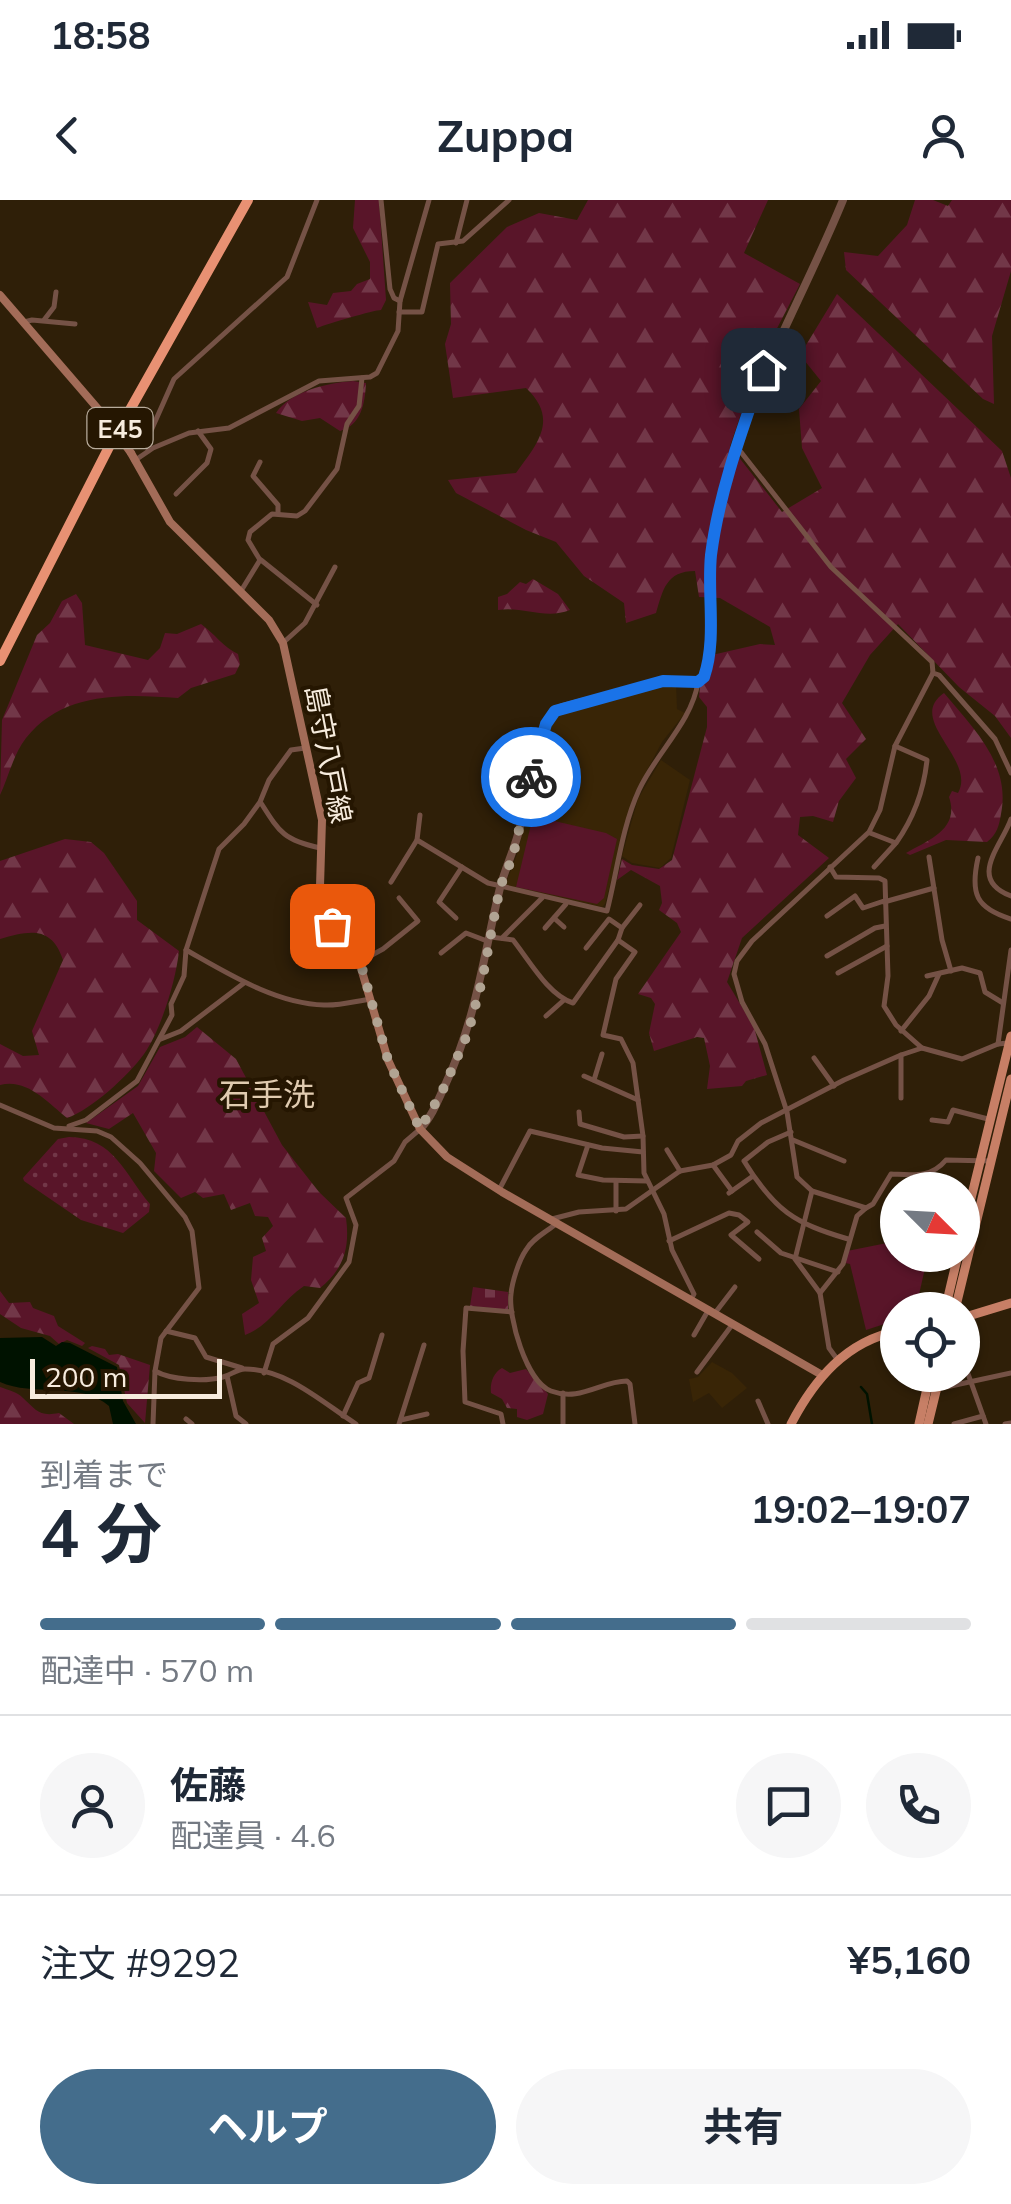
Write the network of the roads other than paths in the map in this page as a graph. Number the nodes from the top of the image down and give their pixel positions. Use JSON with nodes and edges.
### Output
{"nodes":[{"id":1,"x":248,"y":200,"type":"edge"},
{"id":2,"x":317,"y":200,"type":"edge"},
{"id":3,"x":381,"y":200,"type":"edge"},
{"id":4,"x":429,"y":200,"type":"edge"},
{"id":5,"x":467,"y":200,"type":"edge"},
{"id":6,"x":508,"y":200,"type":"edge"},
{"id":7,"x":843,"y":200,"type":"edge"},
{"id":8,"x":456,"y":243,"type":"junction"},
{"id":9,"x":56,"y":292,"type":"dead end"},
{"id":10,"x":0,"y":295,"type":"edge"},
{"id":11,"x":400,"y":301,"type":"junction"},
{"id":12,"x":400,"y":312,"type":"junction"},
{"id":13,"x":41,"y":321,"type":"junction"},
{"id":14,"x":24,"y":322,"type":"junction"},
{"id":15,"x":76,"y":324,"type":"dead end"},
{"id":16,"x":362,"y":378,"type":"junction"},
{"id":17,"x":198,"y":431,"type":"junction"},
{"id":18,"x":737,"y":448,"type":"junction"},
{"id":19,"x":148,"y":451,"type":"junction"},
{"id":20,"x":132,"y":457,"type":"junction"},
{"id":21,"x":260,"y":462,"type":"dead end"},
{"id":22,"x":176,"y":494,"type":"dead end"},
{"id":23,"x":278,"y":513,"type":"junction"},
{"id":24,"x":260,"y":560,"type":"junction"},
{"id":25,"x":335,"y":567,"type":"dead end"},
{"id":26,"x":240,"y":592,"type":"junction"},
{"id":27,"x":317,"y":605,"type":"junction"},
{"id":28,"x":282,"y":643,"type":"junction"},
{"id":29,"x":0,"y":661,"type":"edge"},
{"id":30,"x":933,"y":673,"type":"junction"},
{"id":31,"x":698,"y":682,"type":"junction"},
{"id":32,"x":895,"y":746,"type":"junction"},
{"id":33,"x":307,"y":748,"type":"junction"},
{"id":34,"x":1011,"y":772,"type":"edge"},
{"id":35,"x":260,"y":802,"type":"junction"},
{"id":36,"x":420,"y":815,"type":"dead end"},
{"id":37,"x":1011,"y":819,"type":"edge"},
{"id":38,"x":869,"y":832,"type":"junction"},
{"id":39,"x":417,"y":840,"type":"junction"},
{"id":40,"x":896,"y":842,"type":"junction"},
{"id":41,"x":323,"y":848,"type":"junction"},
{"id":42,"x":929,"y":857,"type":"dead end"},
{"id":43,"x":978,"y":858,"type":"dead end"},
{"id":44,"x":830,"y":866,"type":"junction"},
{"id":45,"x":874,"y":867,"type":"dead end"},
{"id":46,"x":462,"y":868,"type":"junction"},
{"id":47,"x":391,"y":882,"type":"dead end"},
{"id":48,"x":500,"y":887,"type":"junction"},
{"id":49,"x":934,"y":888,"type":"junction"},
{"id":50,"x":1011,"y":896,"type":"edge"},
{"id":51,"x":399,"y":898,"type":"dead end"},
{"id":52,"x":542,"y":898,"type":"junction"},
{"id":53,"x":884,"y":901,"type":"junction"},
{"id":54,"x":566,"y":903,"type":"junction"},
{"id":55,"x":640,"y":904,"type":"dead end"},
{"id":56,"x":827,"y":916,"type":"dead end"},
{"id":57,"x":456,"y":918,"type":"dead end"},
{"id":58,"x":554,"y":918,"type":"junction"},
{"id":59,"x":1011,"y":918,"type":"edge"},
{"id":60,"x":564,"y":926,"type":"dead end"},
{"id":61,"x":885,"y":926,"type":"junction"},
{"id":62,"x":545,"y":928,"type":"dead end"},
{"id":63,"x":622,"y":928,"type":"junction"},
{"id":64,"x":502,"y":938,"type":"junction"},
{"id":65,"x":491,"y":939,"type":"junction"},
{"id":66,"x":618,"y":940,"type":"junction"},
{"id":67,"x":887,"y":946,"type":"junction"},
{"id":68,"x":586,"y":948,"type":"dead end"},
{"id":69,"x":186,"y":950,"type":"junction"},
{"id":70,"x":1011,"y":950,"type":"edge"},
{"id":71,"x":441,"y":953,"type":"dead end"},
{"id":72,"x":828,"y":956,"type":"dead end"},
{"id":73,"x":359,"y":962,"type":"junction"},
{"id":74,"x":951,"y":970,"type":"junction"},
{"id":75,"x":838,"y":973,"type":"dead end"},
{"id":76,"x":939,"y":974,"type":"junction"},
{"id":77,"x":927,"y":976,"type":"dead end"},
{"id":78,"x":244,"y":982,"type":"junction"},
{"id":79,"x":372,"y":999,"type":"junction"},
{"id":80,"x":564,"y":1000,"type":"junction"},
{"id":81,"x":1003,"y":1003,"type":"junction"},
{"id":82,"x":546,"y":1016,"type":"dead end"},
{"id":83,"x":900,"y":1030,"type":"junction"},
{"id":84,"x":159,"y":1040,"type":"junction"},
{"id":85,"x":1007,"y":1042,"type":"edge"},
{"id":86,"x":922,"y":1048,"type":"junction"},
{"id":87,"x":602,"y":1054,"type":"dead end"},
{"id":88,"x":901,"y":1055,"type":"junction"},
{"id":89,"x":814,"y":1058,"type":"dead end"},
{"id":90,"x":584,"y":1076,"type":"dead end"},
{"id":91,"x":594,"y":1080,"type":"junction"},
{"id":92,"x":1011,"y":1080,"type":"edge"},
{"id":93,"x":834,"y":1086,"type":"junction"},
{"id":94,"x":901,"y":1098,"type":"dead end"},
{"id":95,"x":638,"y":1100,"type":"junction"},
{"id":96,"x":0,"y":1105,"type":"edge"},
{"id":97,"x":579,"y":1112,"type":"dead end"},
{"id":98,"x":787,"y":1112,"type":"junction"},
{"id":99,"x":932,"y":1120,"type":"dead end"},
{"id":100,"x":991,"y":1120,"type":"junction"},
{"id":101,"x":66,"y":1127,"type":"junction"},
{"id":102,"x":420,"y":1129,"type":"junction"},
{"id":103,"x":643,"y":1136,"type":"junction"},
{"id":104,"x":792,"y":1136,"type":"junction"},
{"id":105,"x":588,"y":1145,"type":"junction"},
{"id":106,"x":667,"y":1150,"type":"dead end"},
{"id":107,"x":643,"y":1152,"type":"junction"},
{"id":108,"x":986,"y":1160,"type":"junction"},
{"id":109,"x":844,"y":1161,"type":"dead end"},
{"id":110,"x":714,"y":1164,"type":"junction"},
{"id":111,"x":680,"y":1171,"type":"junction"},
{"id":112,"x":753,"y":1176,"type":"junction"},
{"id":113,"x":980,"y":1179,"type":"edge"},
{"id":114,"x":616,"y":1181,"type":"junction"},
{"id":115,"x":647,"y":1181,"type":"junction"},
{"id":116,"x":499,"y":1190,"type":"junction"},
{"id":117,"x":651,"y":1190,"type":"junction"},
{"id":118,"x":812,"y":1191,"type":"junction"},
{"id":119,"x":866,"y":1208,"type":"junction"},
{"id":120,"x":616,"y":1211,"type":"junction"},
{"id":121,"x":552,"y":1222,"type":"junction"},
{"id":122,"x":803,"y":1226,"type":"junction"},
{"id":123,"x":757,"y":1232,"type":"dead end"},
{"id":124,"x":848,"y":1239,"type":"junction"},
{"id":125,"x":669,"y":1241,"type":"junction"},
{"id":126,"x":759,"y":1259,"type":"dead end"},
{"id":127,"x":795,"y":1259,"type":"junction"},
{"id":128,"x":838,"y":1272,"type":"junction"},
{"id":129,"x":735,"y":1286,"type":"dead end"},
{"id":130,"x":959,"y":1292,"type":"edge"},
{"id":131,"x":820,"y":1293,"type":"junction"},
{"id":132,"x":691,"y":1300,"type":"junction"},
{"id":133,"x":1011,"y":1303,"type":"edge"},
{"id":134,"x":712,"y":1311,"type":"junction"},
{"id":135,"x":512,"y":1312,"type":"junction"},
{"id":136,"x":980,"y":1312,"type":"edge"},
{"id":137,"x":734,"y":1323,"type":"junction"},
{"id":138,"x":166,"y":1331,"type":"junction"},
{"id":139,"x":382,"y":1335,"type":"dead end"},
{"id":140,"x":694,"y":1335,"type":"dead end"},
{"id":141,"x":880,"y":1337,"type":"edge"},
{"id":142,"x":424,"y":1345,"type":"dead end"},
{"id":143,"x":838,"y":1360,"type":"junction"},
{"id":144,"x":245,"y":1369,"type":"junction"},
{"id":145,"x":155,"y":1371,"type":"junction"},
{"id":146,"x":697,"y":1372,"type":"dead end"},
{"id":147,"x":264,"y":1373,"type":"junction"},
{"id":148,"x":1011,"y":1373,"type":"edge"},
{"id":149,"x":822,"y":1375,"type":"junction"},
{"id":150,"x":226,"y":1376,"type":"junction"},
{"id":151,"x":980,"y":1380,"type":"edge"},
{"id":152,"x":926,"y":1392,"type":"edge"},
{"id":153,"x":936,"y":1392,"type":"edge"},
{"id":154,"x":974,"y":1392,"type":"edge"},
{"id":155,"x":563,"y":1393,"type":"junction"},
{"id":156,"x":758,"y":1401,"type":"dead end"},
{"id":157,"x":427,"y":1414,"type":"dead end"},
{"id":158,"x":343,"y":1416,"type":"junction"},
{"id":159,"x":984,"y":1420,"type":"edge"},
{"id":160,"x":400,"y":1422,"type":"edge"},
{"id":161,"x":154,"y":1424,"type":"edge"},
{"id":162,"x":246,"y":1424,"type":"edge"},
{"id":163,"x":356,"y":1424,"type":"edge"},
{"id":164,"x":503,"y":1424,"type":"edge"},
{"id":165,"x":564,"y":1424,"type":"edge"},
{"id":166,"x":634,"y":1424,"type":"edge"},
{"id":167,"x":768,"y":1424,"type":"edge"},
{"id":168,"x":791,"y":1424,"type":"edge"},
{"id":169,"x":919,"y":1424,"type":"edge"},
{"id":170,"x":928,"y":1424,"type":"edge"},
{"id":171,"x":954,"y":1424,"type":"edge"}],
"edges":[{"from":1,"to":29,"type":"highway","number":"E45"},
{"from":2,"to":19,"type":"street"},
{"from":3,"to":11,"type":"street"},
{"from":4,"to":11,"type":"street"},
{"from":5,"to":8,"type":"street"},
{"from":6,"to":8,"type":"street"},
{"from":7,"to":18,"type":"street"},
{"from":8,"to":12,"type":"street"},
{"from":9,"to":13,"type":"street"},
{"from":10,"to":14,"type":"main road","name":"島守八戸線"},
{"from":11,"to":12,"type":"street"},
{"from":12,"to":16,"type":"street"},
{"from":13,"to":14,"type":"street"},
{"from":13,"to":15,"type":"street"},
{"from":14,"to":20,"type":"main road","name":"島守八戸線","bridge":true},
{"from":16,"to":17,"type":"street"},
{"from":16,"to":23,"type":"street"},
{"from":17,"to":19,"type":"street"},
{"from":17,"to":22,"type":"street"},
{"from":18,"to":30,"type":"street"},
{"from":18,"to":31,"type":"street"},
{"from":19,"to":20,"type":"street"},
{"from":20,"to":26,"type":"main road","name":"島守八戸線"},
{"from":21,"to":23,"type":"street"},
{"from":23,"to":24,"type":"street"},
{"from":24,"to":26,"type":"street"},
{"from":24,"to":27,"type":"street"},
{"from":25,"to":27,"type":"street"},
{"from":26,"to":28,"type":"main road","name":"島守八戸線"},
{"from":27,"to":28,"type":"street"},
{"from":28,"to":33,"type":"main road","name":"島守八戸線"},
{"from":30,"to":32,"type":"street"},
{"from":30,"to":34,"type":"street"},
{"from":31,"to":48,"type":"street"},
{"from":31,"to":54,"type":"street"},
{"from":32,"to":38,"type":"street"},
{"from":32,"to":40,"type":"street"},
{"from":33,"to":35,"type":"street"},
{"from":33,"to":41,"type":"main road","name":"島守八戸線"},
{"from":35,"to":41,"type":"street"},
{"from":35,"to":69,"type":"street"},
{"from":36,"to":39,"type":"street"},
{"from":37,"to":50,"type":"street"},
{"from":38,"to":40,"type":"street"},
{"from":38,"to":44,"type":"street"},
{"from":39,"to":46,"type":"street"},
{"from":39,"to":47,"type":"street"},
{"from":40,"to":45,"type":"street"},
{"from":41,"to":73,"type":"main road","name":"島守八戸線"},
{"from":42,"to":49,"type":"street"},
{"from":43,"to":59,"type":"street"},
{"from":44,"to":53,"type":"street"},
{"from":44,"to":98,"type":"street"},
{"from":46,"to":48,"type":"street"},
{"from":46,"to":57,"type":"street"},
{"from":48,"to":52,"type":"street"},
{"from":48,"to":65,"type":"street"},
{"from":49,"to":53,"type":"street"},
{"from":49,"to":74,"type":"street"},
{"from":51,"to":73,"type":"street"},
{"from":52,"to":54,"type":"street"},
{"from":52,"to":64,"type":"street"},
{"from":53,"to":56,"type":"street"},
{"from":53,"to":61,"type":"street"},
{"from":54,"to":58,"type":"street"},
{"from":55,"to":63,"type":"street"},
{"from":58,"to":60,"type":"street"},
{"from":58,"to":62,"type":"street"},
{"from":61,"to":67,"type":"street"},
{"from":61,"to":72,"type":"street"},
{"from":63,"to":66,"type":"street"},
{"from":63,"to":68,"type":"street"},
{"from":64,"to":65,"type":"street"},
{"from":64,"to":80,"type":"street"},
{"from":65,"to":71,"type":"street"},
{"from":65,"to":102,"type":"street"},
{"from":66,"to":80,"type":"street"},
{"from":66,"to":95,"type":"street"},
{"from":67,"to":75,"type":"street"},
{"from":67,"to":83,"type":"street"},
{"from":69,"to":78,"type":"street"},
{"from":69,"to":84,"type":"street"},
{"from":70,"to":81,"type":"street"},
{"from":73,"to":79,"type":"main road","name":"島守八戸線"},
{"from":74,"to":76,"type":"street"},
{"from":74,"to":81,"type":"street"},
{"from":76,"to":77,"type":"street"},
{"from":76,"to":83,"type":"street"},
{"from":78,"to":79,"type":"street"},
{"from":78,"to":84,"type":"street"},
{"from":79,"to":102,"type":"main road","name":"島守八戸線"},
{"from":80,"to":82,"type":"street"},
{"from":81,"to":85,"type":"street"},
{"from":83,"to":86,"type":"street"},
{"from":84,"to":101,"type":"street"},
{"from":85,"to":86,"type":"street"},
{"from":85,"to":100,"type":"main road"},
{"from":86,"to":88,"type":"street"},
{"from":87,"to":91,"type":"street"},
{"from":88,"to":93,"type":"street"},
{"from":88,"to":94,"type":"street"},
{"from":89,"to":93,"type":"street"},
{"from":90,"to":91,"type":"street"},
{"from":91,"to":95,"type":"street"},
{"from":92,"to":108,"type":"main road"},
{"from":93,"to":98,"type":"street"},
{"from":95,"to":103,"type":"street"},
{"from":96,"to":101,"type":"street"},
{"from":97,"to":103,"type":"street"},
{"from":98,"to":104,"type":"street"},
{"from":98,"to":110,"type":"street"},
{"from":99,"to":100,"type":"street"},
{"from":100,"to":108,"type":"main road"},
{"from":101,"to":138,"type":"street"},
{"from":102,"to":116,"type":"main road","name":"島守八戸線"},
{"from":102,"to":147,"type":"street"},
{"from":103,"to":107,"type":"street"},
{"from":104,"to":109,"type":"street"},
{"from":104,"to":112,"type":"street"},
{"from":104,"to":118,"type":"street"},
{"from":105,"to":107,"type":"street"},
{"from":105,"to":114,"type":"street"},
{"from":105,"to":116,"type":"street"},
{"from":106,"to":111,"type":"street"},
{"from":107,"to":115,"type":"street"},
{"from":108,"to":113,"type":"main road"},
{"from":108,"to":119,"type":"street"},
{"from":108,"to":130,"type":"main road"},
{"from":110,"to":111,"type":"street"},
{"from":110,"to":112,"type":"street"},
{"from":111,"to":117,"type":"street"},
{"from":112,"to":122,"type":"street"},
{"from":114,"to":115,"type":"street"},
{"from":114,"to":120,"type":"street"},
{"from":115,"to":117,"type":"street"},
{"from":116,"to":121,"type":"main road","name":"島守八戸線"},
{"from":117,"to":120,"type":"street"},
{"from":117,"to":125,"type":"street"},
{"from":118,"to":119,"type":"street"},
{"from":118,"to":122,"type":"street"},
{"from":119,"to":124,"type":"street"},
{"from":120,"to":121,"type":"street"},
{"from":121,"to":132,"type":"main road","name":"島守八戸線"},
{"from":121,"to":135,"type":"street"},
{"from":122,"to":124,"type":"street"},
{"from":122,"to":127,"type":"street"},
{"from":123,"to":127,"type":"street"},
{"from":124,"to":128,"type":"street"},
{"from":125,"to":126,"type":"street"},
{"from":125,"to":132,"type":"street"},
{"from":127,"to":128,"type":"street"},
{"from":127,"to":131,"type":"street"},
{"from":128,"to":131,"type":"street"},
{"from":129,"to":134,"type":"street"},
{"from":131,"to":143,"type":"street"},
{"from":132,"to":134,"type":"main road","name":"島守八戸線"},
{"from":133,"to":136,"type":"main road"},
{"from":134,"to":137,"type":"main road","name":"島守八戸線"},
{"from":134,"to":140,"type":"street"},
{"from":135,"to":155,"type":"street"},
{"from":135,"to":164,"type":"street"},
{"from":137,"to":146,"type":"street"},
{"from":137,"to":149,"type":"main road","name":"島守八戸線"},
{"from":138,"to":144,"type":"street"},
{"from":138,"to":145,"type":"street"},
{"from":139,"to":158,"type":"street"},
{"from":141,"to":143,"type":"main road"},
{"from":142,"to":160,"type":"street"},
{"from":143,"to":149,"type":"main road"},
{"from":144,"to":147,"type":"street"},
{"from":144,"to":150,"type":"street"},
{"from":145,"to":150,"type":"street"},
{"from":145,"to":161,"type":"street"},
{"from":147,"to":158,"type":"street"},
{"from":148,"to":151,"type":"street"},
{"from":149,"to":168,"type":"main road"},
{"from":150,"to":162,"type":"street"},
{"from":152,"to":169,"type":"main road"},
{"from":153,"to":170,"type":"main road"},
{"from":154,"to":159,"type":"street"},
{"from":155,"to":165,"type":"street"},
{"from":155,"to":166,"type":"street"},
{"from":156,"to":167,"type":"street"},
{"from":157,"to":160,"type":"street"},
{"from":158,"to":163,"type":"street"},
{"from":159,"to":171,"type":"street"}]}
